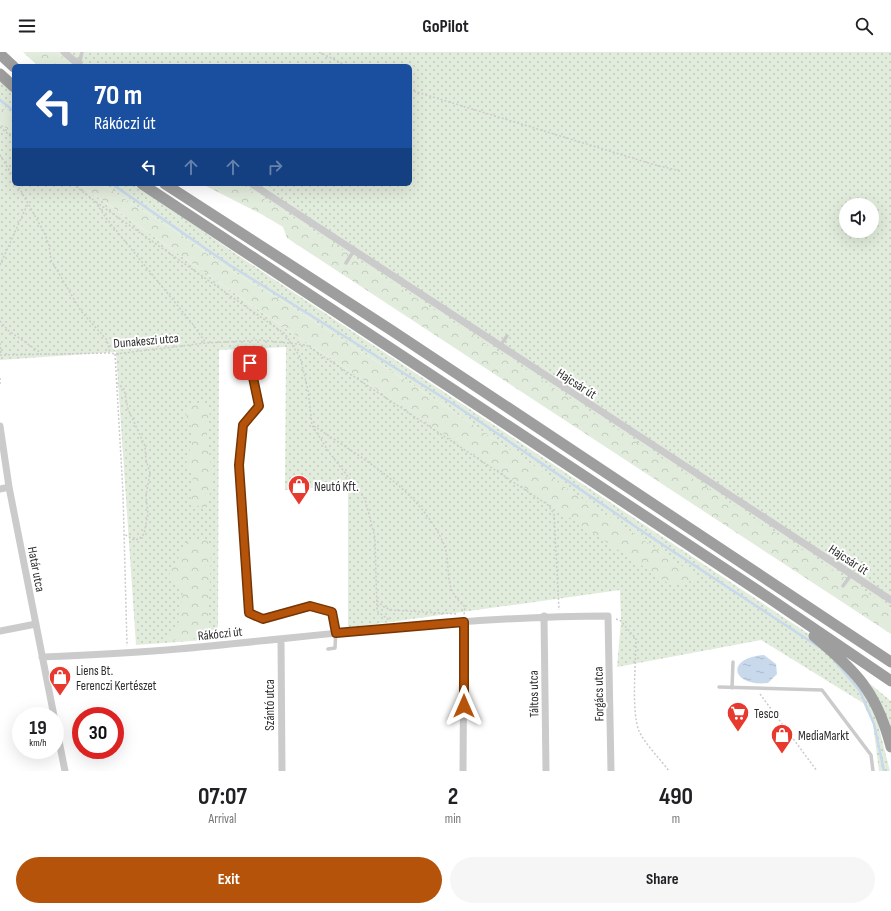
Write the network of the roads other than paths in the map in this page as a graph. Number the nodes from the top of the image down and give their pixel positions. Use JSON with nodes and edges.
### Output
{"nodes":[{"id":1,"x":64,"y":52,"type":"edge"},
{"id":2,"x":82,"y":52,"type":"edge"},
{"id":3,"x":0,"y":54,"type":"edge"},
{"id":4,"x":77,"y":64,"type":"edge"},
{"id":5,"x":79,"y":64,"type":"edge"},
{"id":6,"x":12,"y":65,"type":"edge"},
{"id":7,"x":0,"y":74,"type":"edge"},
{"id":8,"x":12,"y":85,"type":"edge"},
{"id":9,"x":145,"y":186,"type":"edge"},
{"id":10,"x":168,"y":186,"type":"edge"},
{"id":11,"x":255,"y":186,"type":"edge"},
{"id":12,"x":354,"y":252,"type":"junction"},
{"id":13,"x":346,"y":263,"type":"dead end"},
{"id":14,"x":507,"y":336,"type":"dead end"},
{"id":15,"x":499,"y":347,"type":"junction"},
{"id":16,"x":247,"y":349,"type":"dead end"},
{"id":17,"x":0,"y":426,"type":"edge"},
{"id":18,"x":9,"y":487,"type":"junction"},
{"id":19,"x":0,"y":489,"type":"edge"},
{"id":20,"x":851,"y":575,"type":"junction"},
{"id":21,"x":843,"y":586,"type":"dead end"},
{"id":22,"x":769,"y":598,"type":"junction"},
{"id":23,"x":891,"y":600,"type":"edge"},
{"id":24,"x":544,"y":616,"type":"junction"},
{"id":25,"x":608,"y":616,"type":"joint"},
{"id":26,"x":464,"y":622,"type":"junction"},
{"id":27,"x":36,"y":624,"type":"junction"},
{"id":28,"x":0,"y":631,"type":"edge"},
{"id":29,"x":336,"y":633,"type":"junction"},
{"id":30,"x":281,"y":639,"type":"junction"},
{"id":31,"x":328,"y":648,"type":"dead end"},
{"id":32,"x":42,"y":657,"type":"junction"},
{"id":33,"x":733,"y":662,"type":"dead end"},
{"id":34,"x":891,"y":662,"type":"edge"},
{"id":35,"x":891,"y":680,"type":"edge"},
{"id":36,"x":719,"y":687,"type":"dead end"},
{"id":37,"x":732,"y":688,"type":"junction"},
{"id":38,"x":52,"y":707,"type":"edge"},
{"id":39,"x":891,"y":747,"type":"edge"},
{"id":40,"x":63,"y":759,"type":"edge"},
{"id":41,"x":65,"y":771,"type":"edge"},
{"id":42,"x":282,"y":771,"type":"edge"},
{"id":43,"x":463,"y":771,"type":"edge"},
{"id":44,"x":546,"y":771,"type":"edge"},
{"id":45,"x":611,"y":771,"type":"edge"},
{"id":46,"x":873,"y":771,"type":"edge"}],
"edges":[{"from":1,"to":4,"type":"street"},
{"from":2,"to":5,"type":"lane"},
{"from":3,"to":6,"type":"highway"},
{"from":7,"to":8,"type":"highway"},
{"from":9,"to":22,"type":"highway"},
{"from":10,"to":34,"type":"highway"},
{"from":11,"to":12,"type":"street","name":"Hajcsár út"},
{"from":12,"to":13,"type":"lane"},
{"from":12,"to":15,"type":"street","name":"Hajcsár út"},
{"from":14,"to":15,"type":"lane"},
{"from":15,"to":20,"type":"street","name":"Hajcsár út"},
{"from":16,"to":29,"type":"lane"},
{"from":17,"to":18,"type":"street","name":"Határ utca"},
{"from":18,"to":19,"type":"street"},
{"from":18,"to":27,"type":"street","name":"Határ utca"},
{"from":20,"to":21,"type":"lane"},
{"from":20,"to":23,"type":"street","name":"Hajcsár út"},
{"from":22,"to":35,"type":"highway"},
{"from":22,"to":39,"type":"highway"},
{"from":24,"to":25,"type":"street","name":"Rákóczi út"},
{"from":24,"to":26,"type":"street","name":"Rákóczi út"},
{"from":24,"to":44,"type":"street","name":"Táltos utca"},
{"from":25,"to":45,"type":"street","name":"Forgács utca"},
{"from":26,"to":29,"type":"street","name":"Rákóczi út"},
{"from":26,"to":43,"type":"street"},
{"from":27,"to":28,"type":"street"},
{"from":27,"to":32,"type":"street","name":"Határ utca"},
{"from":29,"to":30,"type":"street","name":"Rákóczi út"},
{"from":29,"to":31,"type":"lane"},
{"from":30,"to":32,"type":"street","name":"Rákóczi út"},
{"from":30,"to":42,"type":"street","name":"Szántó utca"},
{"from":32,"to":38,"type":"street","name":"Határ utca"},
{"from":33,"to":37,"type":"lane"},
{"from":36,"to":37,"type":"lane"},
{"from":37,"to":46,"type":"lane"},
{"from":40,"to":41,"type":"street"}]}
